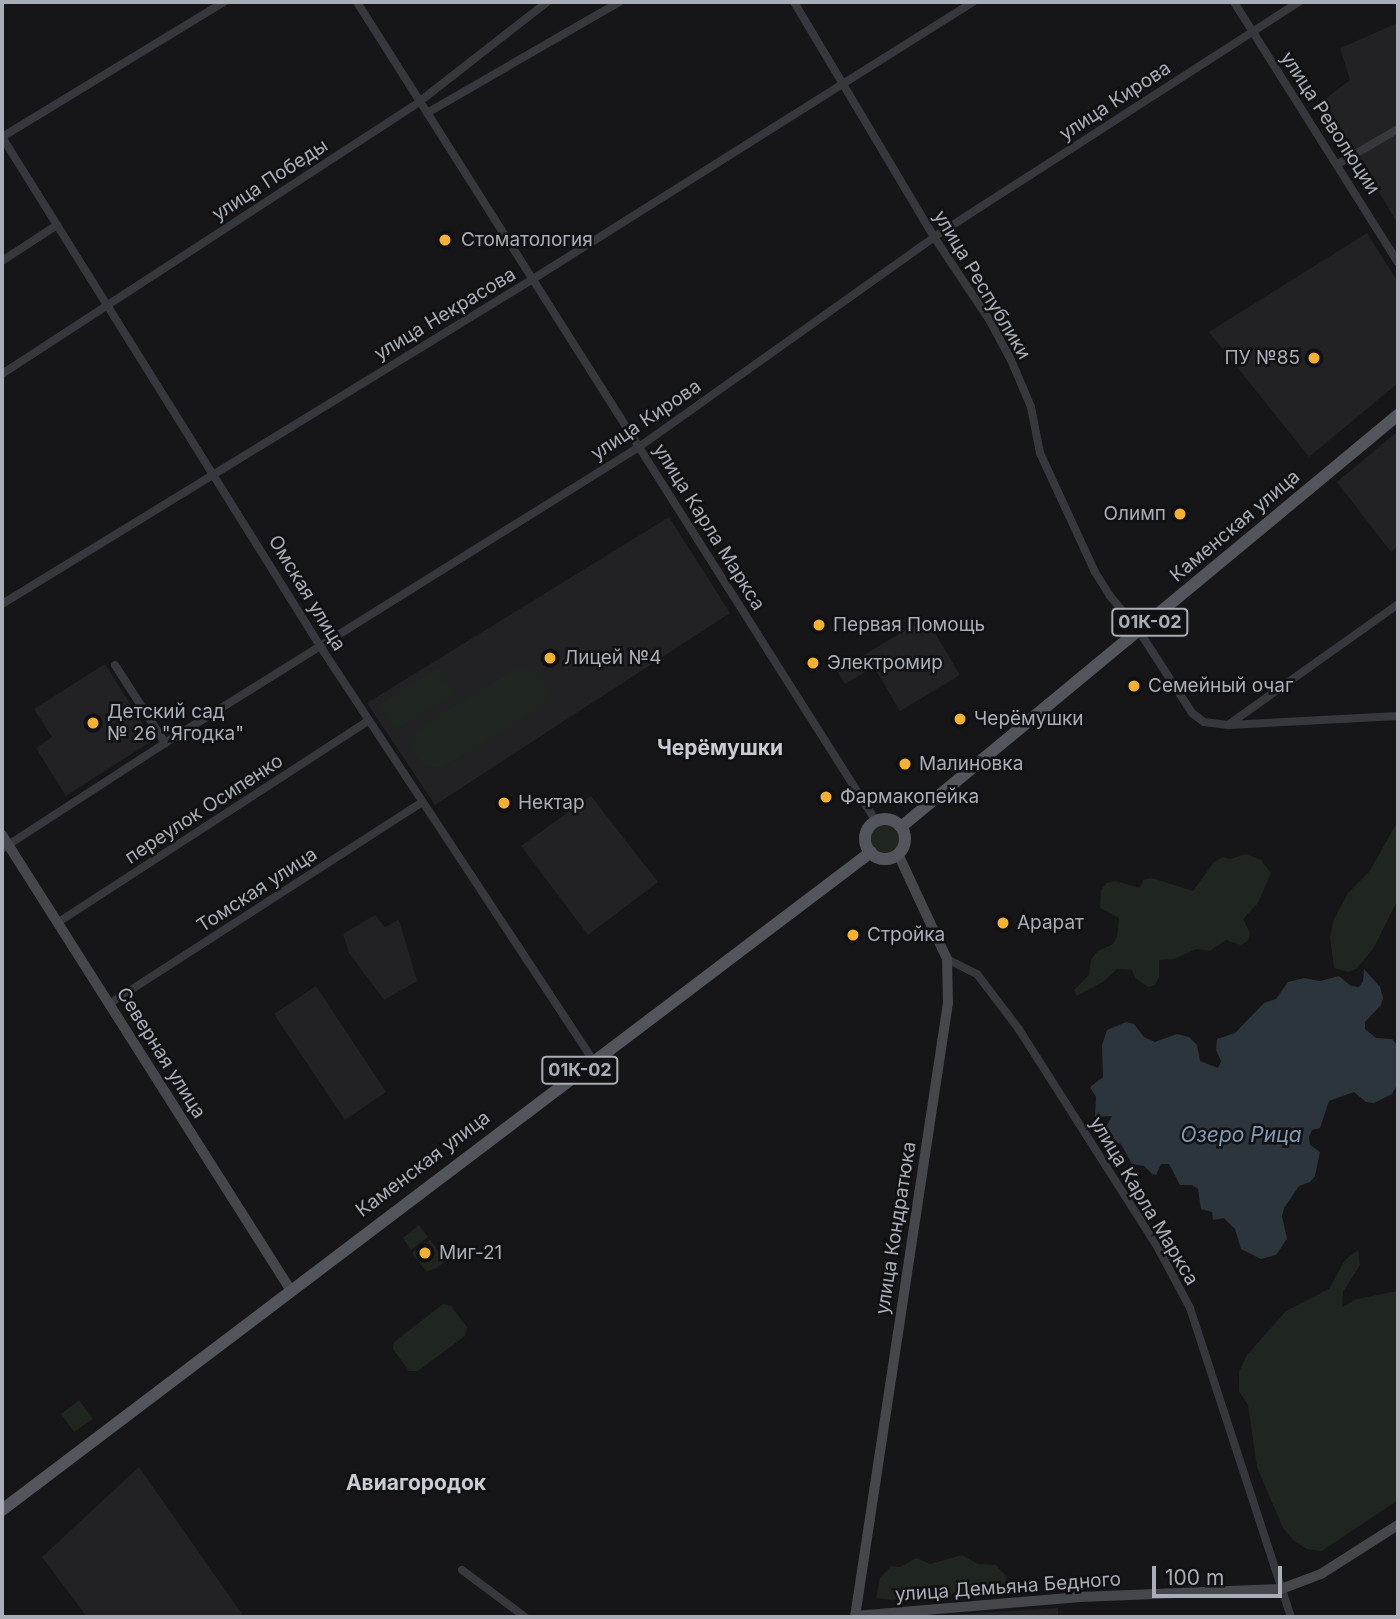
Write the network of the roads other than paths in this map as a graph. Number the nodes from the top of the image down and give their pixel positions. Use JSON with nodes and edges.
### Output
{"nodes":[{"id":1,"x":224,"y":2,"type":"edge"},
{"id":2,"x":357,"y":2,"type":"edge"},
{"id":3,"x":547,"y":2,"type":"edge"},
{"id":4,"x":620,"y":2,"type":"edge"},
{"id":5,"x":793,"y":2,"type":"edge"},
{"id":6,"x":973,"y":2,"type":"edge"},
{"id":7,"x":1234,"y":2,"type":"edge"},
{"id":8,"x":1299,"y":2,"type":"edge"},
{"id":9,"x":1252,"y":31,"type":"junction"},
{"id":10,"x":842,"y":85,"type":"junction"},
{"id":11,"x":419,"y":102,"type":"junction"},
{"id":12,"x":427,"y":113,"type":"junction"},
{"id":13,"x":1398,"y":129,"type":"edge"},
{"id":14,"x":2,"y":137,"type":"edge"},
{"id":15,"x":1338,"y":164,"type":"junction"},
{"id":16,"x":57,"y":225,"type":"junction"},
{"id":17,"x":934,"y":237,"type":"junction"},
{"id":18,"x":2,"y":261,"type":"edge"},
{"id":19,"x":1398,"y":262,"type":"edge"},
{"id":20,"x":533,"y":279,"type":"junction"},
{"id":21,"x":108,"y":304,"type":"junction"},
{"id":22,"x":2,"y":374,"type":"edge"},
{"id":23,"x":1398,"y":415,"type":"edge"},
{"id":24,"x":639,"y":447,"type":"junction"},
{"id":25,"x":215,"y":473,"type":"junction"},
{"id":26,"x":2,"y":604,"type":"edge"},
{"id":27,"x":1398,"y":604,"type":"edge"},
{"id":28,"x":1139,"y":631,"type":"junction"},
{"id":29,"x":320,"y":646,"type":"junction"},
{"id":30,"x":115,"y":665,"type":"dead end"},
{"id":31,"x":1398,"y":716,"type":"edge"},
{"id":32,"x":368,"y":721,"type":"junction"},
{"id":33,"x":1228,"y":725,"type":"junction"},
{"id":34,"x":165,"y":743,"type":"junction"},
{"id":35,"x":422,"y":802,"type":"junction"},
{"id":36,"x":876,"y":821,"type":"junction"},
{"id":37,"x":901,"y":827,"type":"junction"},
{"id":38,"x":4,"y":843,"type":"edge"},
{"id":39,"x":871,"y":852,"type":"junction"},
{"id":40,"x":898,"y":854,"type":"junction"},
{"id":41,"x":57,"y":923,"type":"junction"},
{"id":42,"x":947,"y":959,"type":"junction"},
{"id":43,"x":108,"y":1004,"type":"junction"},
{"id":44,"x":593,"y":1060,"type":"junction"},
{"id":45,"x":290,"y":1289,"type":"junction"},
{"id":46,"x":2,"y":1510,"type":"edge"},
{"id":47,"x":1398,"y":1525,"type":"edge"},
{"id":48,"x":463,"y":1570,"type":"dead end"},
{"id":49,"x":1281,"y":1589,"type":"junction"},
{"id":50,"x":525,"y":1617,"type":"edge"},
{"id":51,"x":853,"y":1617,"type":"edge"},
{"id":52,"x":1291,"y":1617,"type":"edge"}],
"edges":[{"from":1,"to":14,"type":"street"},
{"from":2,"to":11,"type":"street","name":"улица Карла Маркса"},
{"from":3,"to":11,"type":"street","name":"улица Победы"},
{"from":4,"to":12,"type":"street"},
{"from":5,"to":10,"type":"street","name":"улица Республики"},
{"from":6,"to":10,"type":"street","name":"улица Некрасова"},
{"from":7,"to":9,"type":"street","name":"улица Революции"},
{"from":8,"to":9,"type":"street","name":"улица Кирова"},
{"from":9,"to":15,"type":"street","name":"улица Революции"},
{"from":9,"to":17,"type":"street","name":"улица Кирова"},
{"from":10,"to":17,"type":"street","name":"улица Республики"},
{"from":10,"to":20,"type":"street","name":"улица Некрасова"},
{"from":11,"to":12,"type":"street","name":"улица Карла Маркса"},
{"from":11,"to":21,"type":"street","name":"улица Победы"},
{"from":12,"to":20,"type":"street","name":"улица Карла Маркса"},
{"from":13,"to":15,"type":"street"},
{"from":14,"to":16,"type":"street","name":"Омская улица"},
{"from":15,"to":19,"type":"street","name":"улица Революции"},
{"from":16,"to":18,"type":"street"},
{"from":16,"to":21,"type":"street","name":"Омская улица"},
{"from":17,"to":24,"type":"street","name":"улица Кирова"},
{"from":17,"to":28,"type":"street","name":"улица Республики"},
{"from":20,"to":24,"type":"street","name":"улица Карла Маркса"},
{"from":20,"to":25,"type":"street","name":"улица Некрасова"},
{"from":21,"to":22,"type":"street","name":"улица Победы"},
{"from":21,"to":25,"type":"street","name":"Омская улица"},
{"from":23,"to":28,"type":"main road","name":"Каменская улица","number":"01К-02"},
{"from":24,"to":29,"type":"street","name":"улица Кирова"},
{"from":24,"to":36,"type":"street","name":"улица Карла Маркса"},
{"from":25,"to":26,"type":"street","name":"улица Некрасова"},
{"from":25,"to":29,"type":"street","name":"Омская улица"},
{"from":27,"to":33,"type":"street"},
{"from":28,"to":33,"type":"street","name":"улица Республики"},
{"from":28,"to":37,"type":"main road","name":"Каменская улица","number":"01К-02"},
{"from":29,"to":32,"type":"street","name":"Омская улица"},
{"from":29,"to":34,"type":"street","name":"улица Кирова"},
{"from":30,"to":34,"type":"street"},
{"from":31,"to":33,"type":"street","name":"улица Республики"},
{"from":32,"to":35,"type":"street","name":"Омская улица"},
{"from":32,"to":41,"type":"street","name":"переулок Осипенко"},
{"from":34,"to":38,"type":"street","name":"улица Кирова"},
{"from":35,"to":43,"type":"street","name":"Томская улица"},
{"from":35,"to":44,"type":"street","name":"Омская улица"},
{"from":36,"to":37,"type":"main road"},
{"from":36,"to":39,"type":"main road"},
{"from":37,"to":40,"type":"main road"},
{"from":38,"to":41,"type":"street","name":"Северная улица"},
{"from":39,"to":40,"type":"main road"},
{"from":39,"to":44,"type":"main road","name":"Каменская улица","number":"01К-02"},
{"from":40,"to":42,"type":"street","name":"улица Кондратюка"},
{"from":41,"to":43,"type":"street","name":"Северная улица"},
{"from":42,"to":49,"type":"street","name":"улица Карла Маркса"},
{"from":42,"to":51,"type":"street","name":"улица Кондратюка"},
{"from":43,"to":45,"type":"street","name":"Северная улица"},
{"from":44,"to":45,"type":"main road","name":"Каменская улица","number":"01К-02"},
{"from":45,"to":46,"type":"main road","name":"Каменская улица","number":"01К-02"},
{"from":47,"to":49,"type":"street","name":"улица Демьяна Бедного"},
{"from":48,"to":50,"type":"street"},
{"from":49,"to":51,"type":"street","name":"улица Демьяна Бедного"},
{"from":49,"to":52,"type":"street","name":"улица Карла Маркса"}]}
